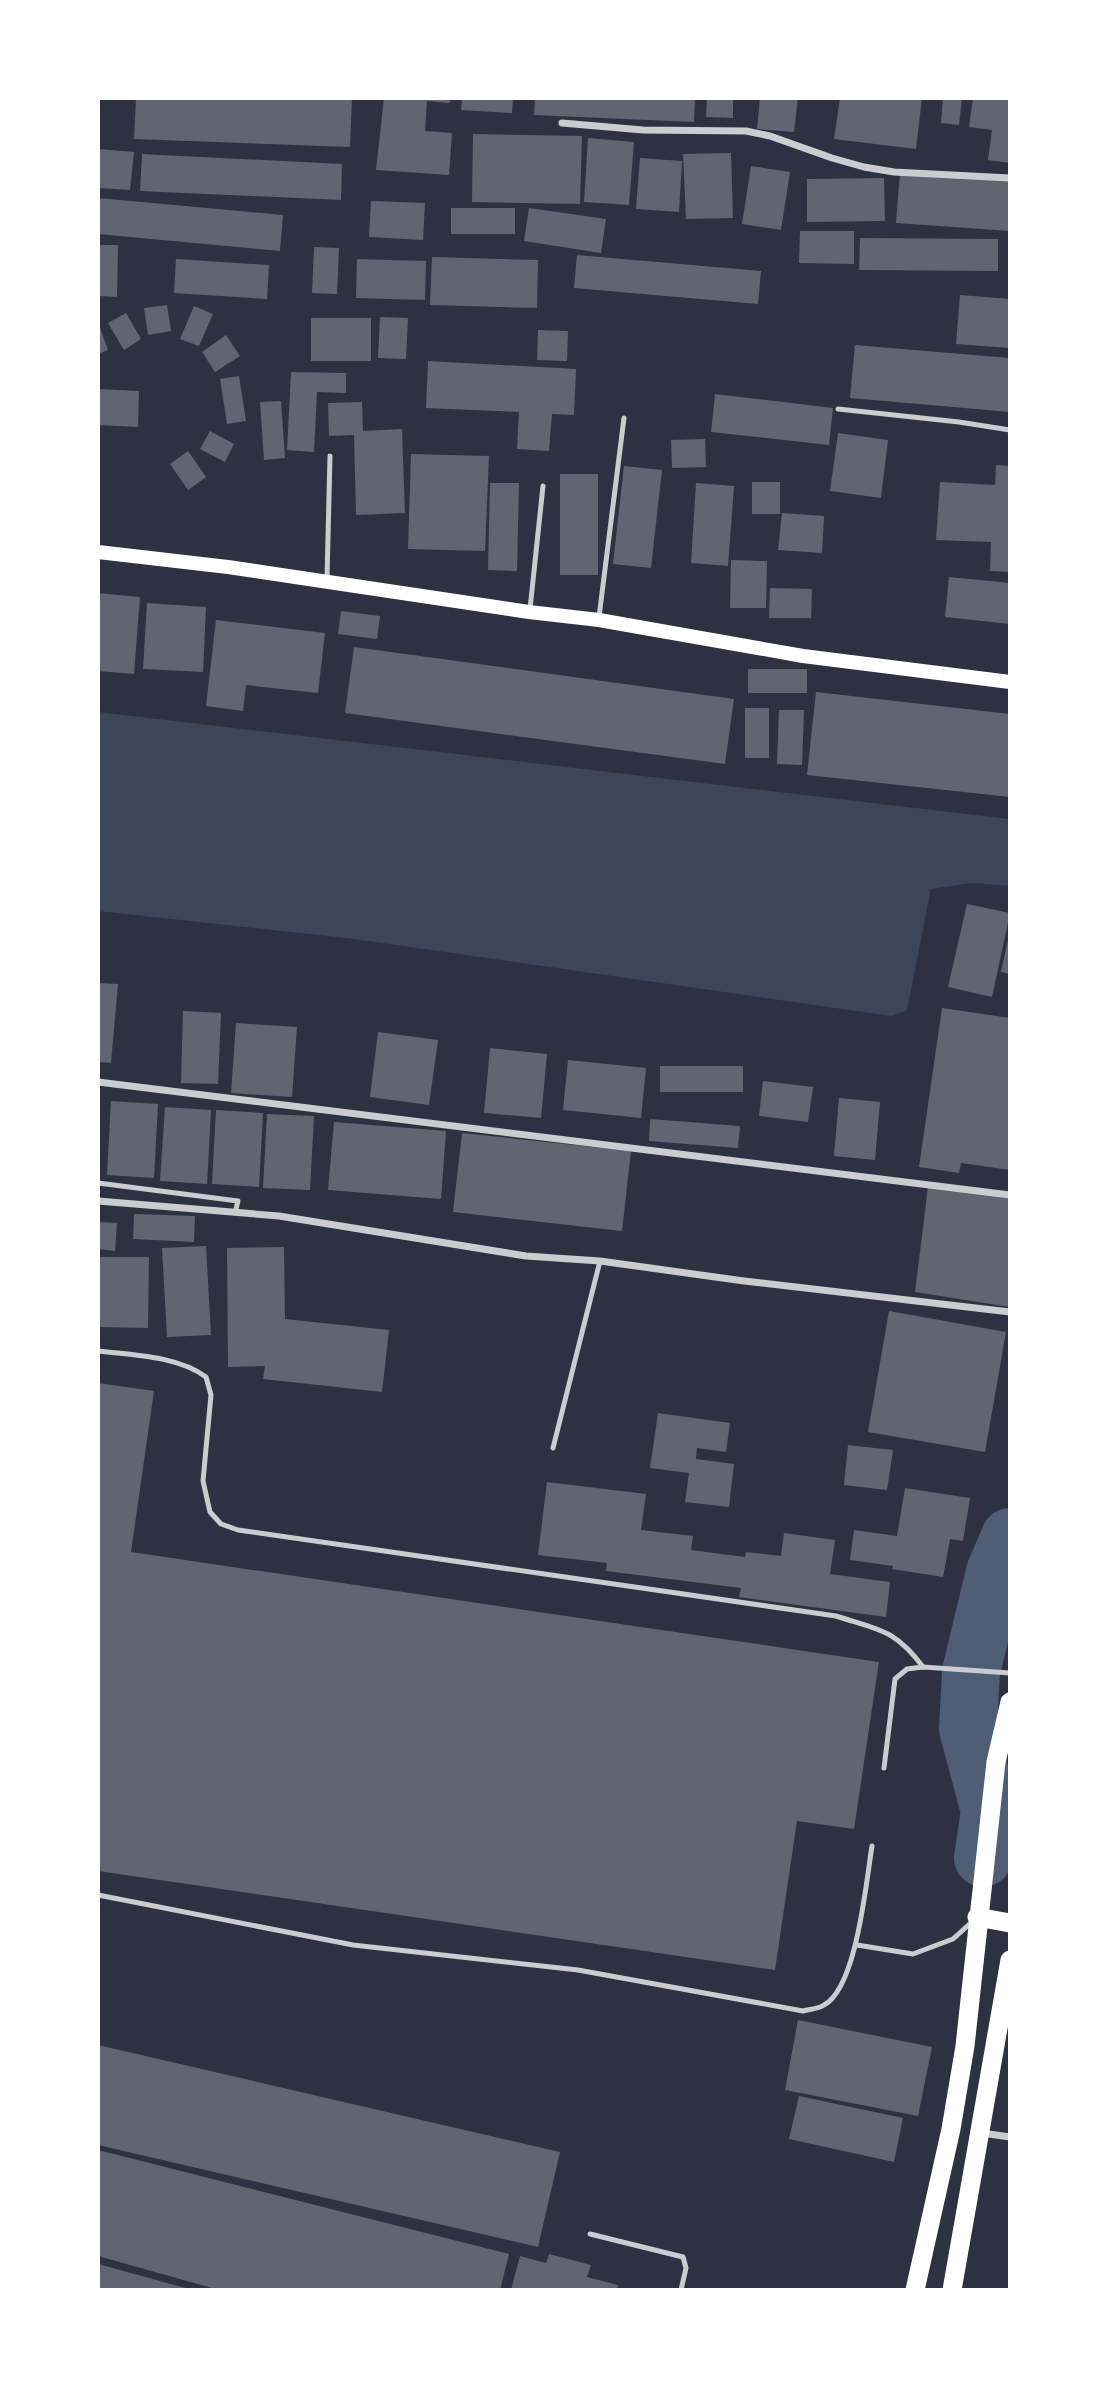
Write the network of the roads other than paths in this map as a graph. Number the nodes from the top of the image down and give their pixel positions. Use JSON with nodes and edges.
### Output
{"nodes":[{"id":1,"x":562,"y":123,"type":"dead end"},
{"id":2,"x":1010,"y":178,"type":"edge"},
{"id":3,"x":838,"y":409,"type":"dead end"},
{"id":4,"x":624,"y":418,"type":"dead end"},
{"id":5,"x":1010,"y":430,"type":"edge"},
{"id":6,"x":330,"y":456,"type":"dead end"},
{"id":7,"x":543,"y":486,"type":"dead end"},
{"id":8,"x":98,"y":552,"type":"edge"},
{"id":9,"x":326,"y":582,"type":"junction"},
{"id":10,"x":529,"y":612,"type":"junction"},
{"id":11,"x":599,"y":621,"type":"junction"},
{"id":12,"x":1010,"y":682,"type":"edge"},
{"id":13,"x":98,"y":1082,"type":"edge"},
{"id":14,"x":98,"y":1183,"type":"edge"},
{"id":15,"x":1010,"y":1195,"type":"edge"},
{"id":16,"x":98,"y":1201,"type":"edge"},
{"id":17,"x":235,"y":1213,"type":"junction"},
{"id":18,"x":600,"y":1261,"type":"junction"},
{"id":19,"x":1010,"y":1312,"type":"edge"},
{"id":20,"x":98,"y":1351,"type":"edge"},
{"id":21,"x":553,"y":1448,"type":"dead end"},
{"id":22,"x":923,"y":1667,"type":"junction"},
{"id":23,"x":1010,"y":1673,"type":"edge"},
{"id":24,"x":1010,"y":1702,"type":"edge"},
{"id":25,"x":884,"y":1768,"type":"dead end"},
{"id":26,"x":872,"y":1846,"type":"dead end"},
{"id":27,"x":98,"y":1895,"type":"edge"},
{"id":28,"x":976,"y":1919,"type":"junction"},
{"id":29,"x":1010,"y":1923,"type":"edge"},
{"id":30,"x":857,"y":1945,"type":"junction"},
{"id":31,"x":1010,"y":1960,"type":"edge"},
{"id":32,"x":1006,"y":1994,"type":"edge"},
{"id":33,"x":981,"y":2132,"type":"junction"},
{"id":34,"x":1010,"y":2137,"type":"edge"},
{"id":35,"x":590,"y":2234,"type":"dead end"},
{"id":36,"x":681,"y":2290,"type":"edge"},
{"id":37,"x":915,"y":2290,"type":"edge"},
{"id":38,"x":953,"y":2290,"type":"edge"}],
"edges":[{"from":1,"to":2,"type":"street"},
{"from":3,"to":5,"type":"lane"},
{"from":4,"to":11,"type":"lane"},
{"from":6,"to":9,"type":"lane"},
{"from":7,"to":10,"type":"lane"},
{"from":8,"to":9,"type":"main road"},
{"from":9,"to":10,"type":"main road"},
{"from":10,"to":11,"type":"main road"},
{"from":11,"to":12,"type":"main road"},
{"from":13,"to":15,"type":"street"},
{"from":14,"to":17,"type":"lane"},
{"from":16,"to":17,"type":"street"},
{"from":17,"to":18,"type":"street"},
{"from":18,"to":19,"type":"street"},
{"from":18,"to":21,"type":"lane"},
{"from":20,"to":22,"type":"lane"},
{"from":22,"to":23,"type":"lane"},
{"from":22,"to":25,"type":"lane"},
{"from":24,"to":28,"type":"highway"},
{"from":26,"to":30,"type":"lane"},
{"from":27,"to":30,"type":"lane"},
{"from":28,"to":29,"type":"highway"},
{"from":28,"to":30,"type":"lane"},
{"from":28,"to":37,"type":"highway"},
{"from":31,"to":32,"type":"highway"},
{"from":32,"to":33,"type":"highway"},
{"from":33,"to":34,"type":"street"},
{"from":33,"to":38,"type":"highway"},
{"from":35,"to":36,"type":"lane"}]}
